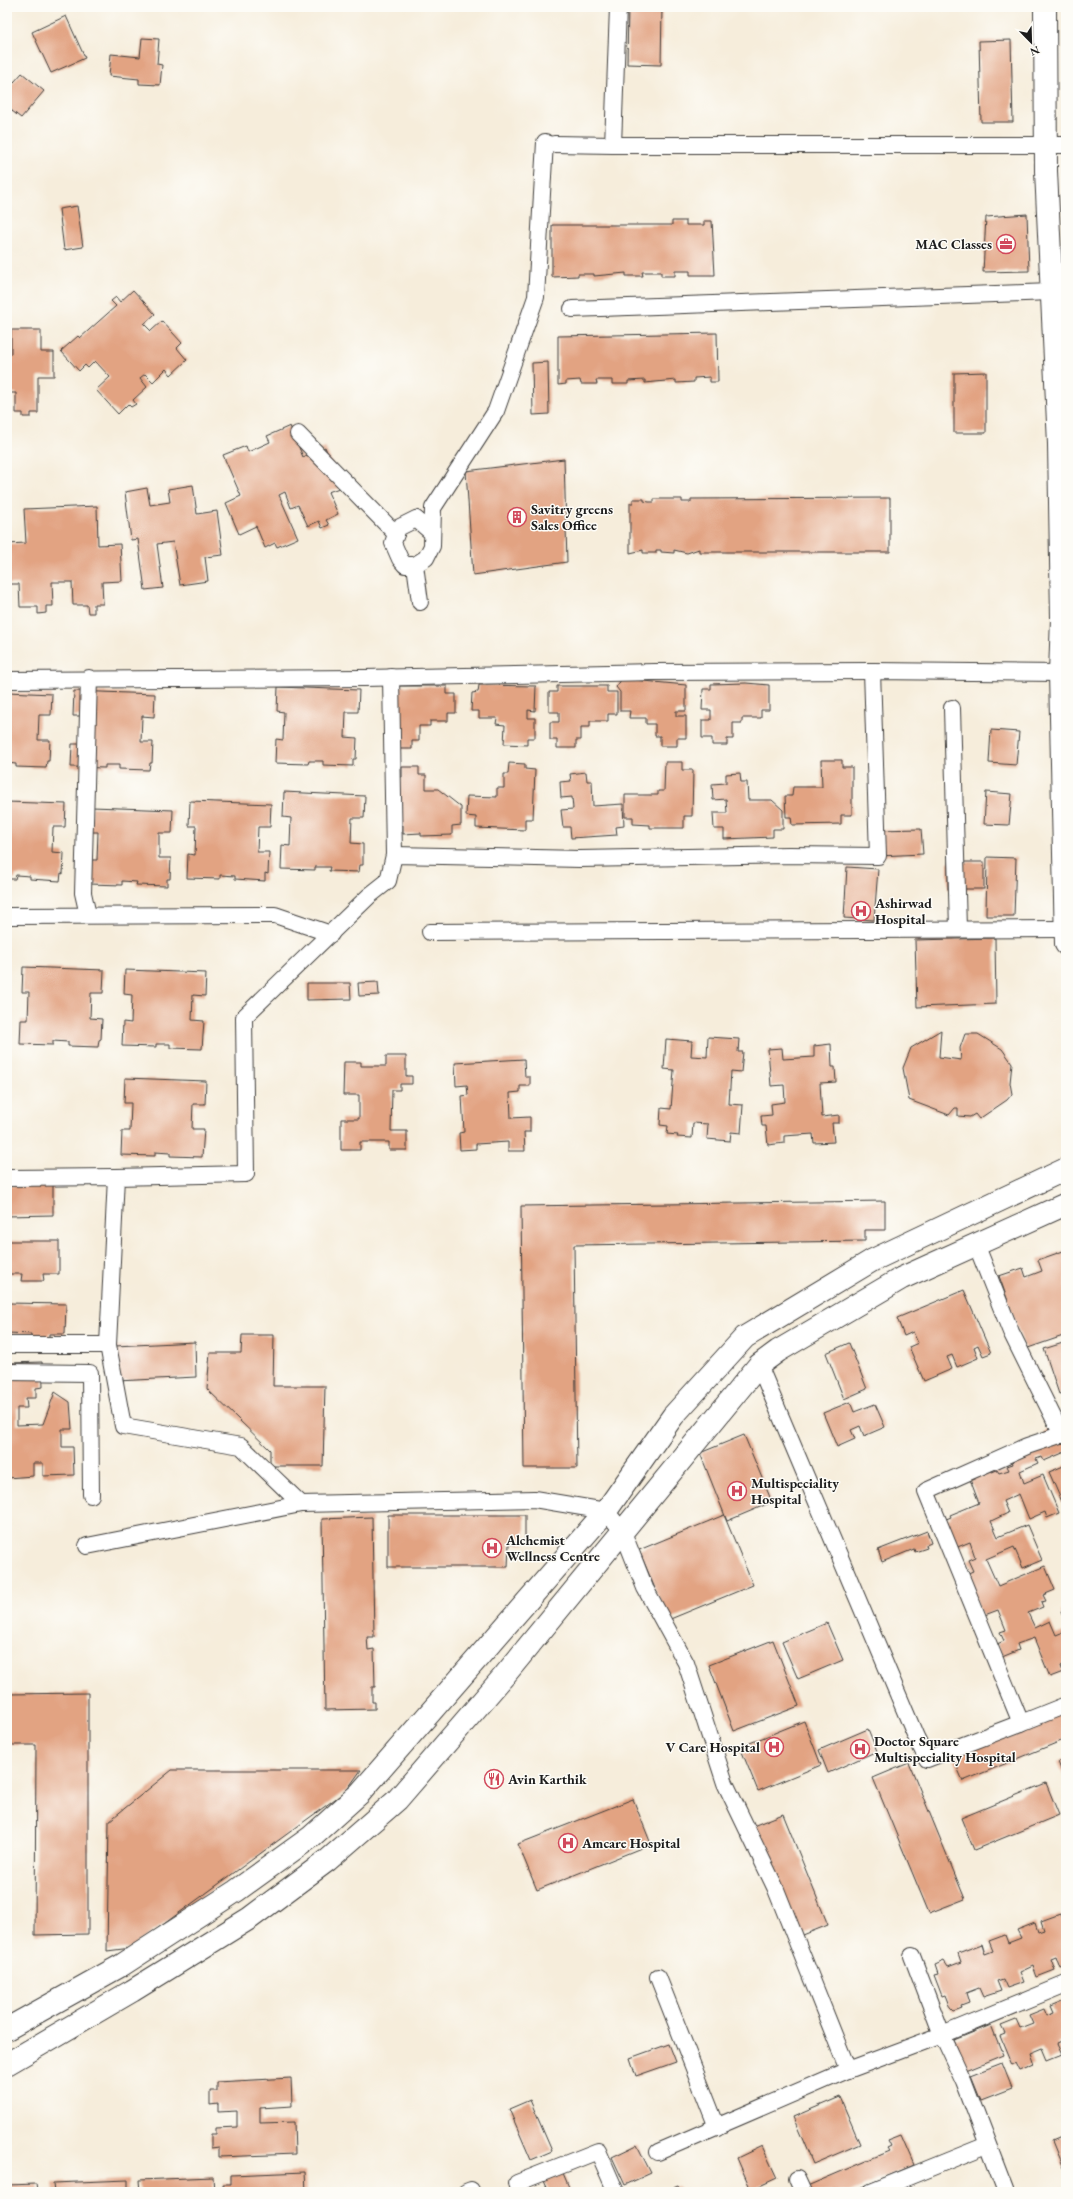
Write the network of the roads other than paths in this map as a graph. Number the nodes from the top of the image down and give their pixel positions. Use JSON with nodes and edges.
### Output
{"nodes":[{"id":1,"x":618,"y":7,"type":"edge"},
{"id":2,"x":1045,"y":7,"type":"edge"},
{"id":3,"x":613,"y":145,"type":"junction"},
{"id":4,"x":1056,"y":146,"type":"edge"},
{"id":5,"x":1051,"y":292,"type":"junction"},
{"id":6,"x":572,"y":309,"type":"dead end"},
{"id":7,"x":1061,"y":397,"type":"edge"},
{"id":8,"x":298,"y":434,"type":"dead end"},
{"id":9,"x":431,"y":532,"type":"junction"},
{"id":10,"x":396,"y":534,"type":"junction"},
{"id":11,"x":415,"y":565,"type":"junction"},
{"id":12,"x":420,"y":602,"type":"dead end"},
{"id":13,"x":872,"y":671,"type":"junction"},
{"id":14,"x":1060,"y":673,"type":"junction"},
{"id":15,"x":391,"y":677,"type":"junction"},
{"id":16,"x":89,"y":678,"type":"junction"},
{"id":17,"x":7,"y":680,"type":"edge"},
{"id":18,"x":952,"y":708,"type":"dead end"},
{"id":19,"x":394,"y":856,"type":"junction"},
{"id":20,"x":88,"y":915,"type":"junction"},
{"id":21,"x":7,"y":916,"type":"edge"},
{"id":22,"x":958,"y":929,"type":"junction"},
{"id":23,"x":430,"y":932,"type":"dead end"},
{"id":24,"x":330,"y":934,"type":"junction"},
{"id":25,"x":1066,"y":937,"type":"edge"},
{"id":26,"x":1066,"y":1169,"type":"edge"},
{"id":27,"x":116,"y":1177,"type":"junction"},
{"id":28,"x":7,"y":1178,"type":"edge"},
{"id":29,"x":1066,"y":1204,"type":"edge"},
{"id":30,"x":976,"y":1244,"type":"junction"},
{"id":31,"x":7,"y":1345,"type":"edge"},
{"id":32,"x":108,"y":1345,"type":"junction"},
{"id":33,"x":759,"y":1366,"type":"junction"},
{"id":34,"x":7,"y":1372,"type":"edge"},
{"id":35,"x":1064,"y":1434,"type":"edge"},
{"id":36,"x":91,"y":1495,"type":"dead end"},
{"id":37,"x":301,"y":1504,"type":"junction"},
{"id":38,"x":606,"y":1511,"type":"junction"},
{"id":39,"x":623,"y":1532,"type":"junction"},
{"id":40,"x":86,"y":1546,"type":"dead end"},
{"id":41,"x":1066,"y":1705,"type":"edge"},
{"id":42,"x":1022,"y":1723,"type":"junction"},
{"id":43,"x":417,"y":1727,"type":"junction"},
{"id":44,"x":448,"y":1743,"type":"junction"},
{"id":45,"x":912,"y":1956,"type":"dead end"},
{"id":46,"x":658,"y":1976,"type":"dead end"},
{"id":47,"x":1066,"y":1984,"type":"edge"},
{"id":48,"x":7,"y":2029,"type":"edge"},
{"id":49,"x":942,"y":2035,"type":"junction"},
{"id":50,"x":7,"y":2064,"type":"edge"},
{"id":51,"x":848,"y":2070,"type":"junction"},
{"id":52,"x":717,"y":2127,"type":"junction"},
{"id":53,"x":987,"y":2145,"type":"junction"},
{"id":54,"x":658,"y":2152,"type":"dead end"},
{"id":55,"x":520,"y":2192,"type":"edge"},
{"id":56,"x":616,"y":2192,"type":"edge"},
{"id":57,"x":872,"y":2192,"type":"edge"},
{"id":58,"x":1006,"y":2192,"type":"edge"}],
"edges":[{"from":1,"to":3,"type":"street"},
{"from":2,"to":4,"type":"main road"},
{"from":3,"to":4,"type":"street"},
{"from":3,"to":9,"type":"street"},
{"from":4,"to":5,"type":"main road"},
{"from":5,"to":6,"type":"street"},
{"from":5,"to":7,"type":"main road"},
{"from":7,"to":14,"type":"main road"},
{"from":8,"to":10,"type":"street"},
{"from":9,"to":10,"type":"street"},
{"from":9,"to":11,"type":"street"},
{"from":10,"to":11,"type":"street"},
{"from":11,"to":12,"type":"street"},
{"from":13,"to":14,"type":"street"},
{"from":13,"to":15,"type":"street"},
{"from":13,"to":19,"type":"street"},
{"from":14,"to":25,"type":"main road"},
{"from":15,"to":16,"type":"street"},
{"from":15,"to":19,"type":"street"},
{"from":16,"to":17,"type":"street"},
{"from":16,"to":20,"type":"street"},
{"from":18,"to":22,"type":"street"},
{"from":19,"to":24,"type":"street"},
{"from":20,"to":21,"type":"street"},
{"from":20,"to":24,"type":"street"},
{"from":22,"to":23,"type":"street"},
{"from":22,"to":25,"type":"street"},
{"from":24,"to":27,"type":"street"},
{"from":26,"to":38,"type":"main road"},
{"from":27,"to":28,"type":"street"},
{"from":27,"to":32,"type":"street"},
{"from":29,"to":30,"type":"main road"},
{"from":30,"to":33,"type":"main road"},
{"from":30,"to":35,"type":"street"},
{"from":31,"to":32,"type":"street"},
{"from":32,"to":37,"type":"street"},
{"from":33,"to":39,"type":"main road"},
{"from":33,"to":42,"type":"street"},
{"from":34,"to":36,"type":"street"},
{"from":35,"to":42,"type":"street"},
{"from":37,"to":38,"type":"street"},
{"from":37,"to":40,"type":"street"},
{"from":38,"to":39,"type":"street"},
{"from":38,"to":43,"type":"main road"},
{"from":39,"to":44,"type":"main road"},
{"from":39,"to":51,"type":"street"},
{"from":41,"to":42,"type":"street"},
{"from":43,"to":44,"type":"main road"},
{"from":43,"to":48,"type":"main road"},
{"from":44,"to":50,"type":"main road"},
{"from":45,"to":49,"type":"street"},
{"from":46,"to":52,"type":"street"},
{"from":47,"to":49,"type":"street"},
{"from":49,"to":51,"type":"street"},
{"from":49,"to":53,"type":"street"},
{"from":51,"to":52,"type":"street"},
{"from":52,"to":54,"type":"street"},
{"from":53,"to":57,"type":"street"},
{"from":53,"to":58,"type":"street"},
{"from":55,"to":56,"type":"street"}]}
